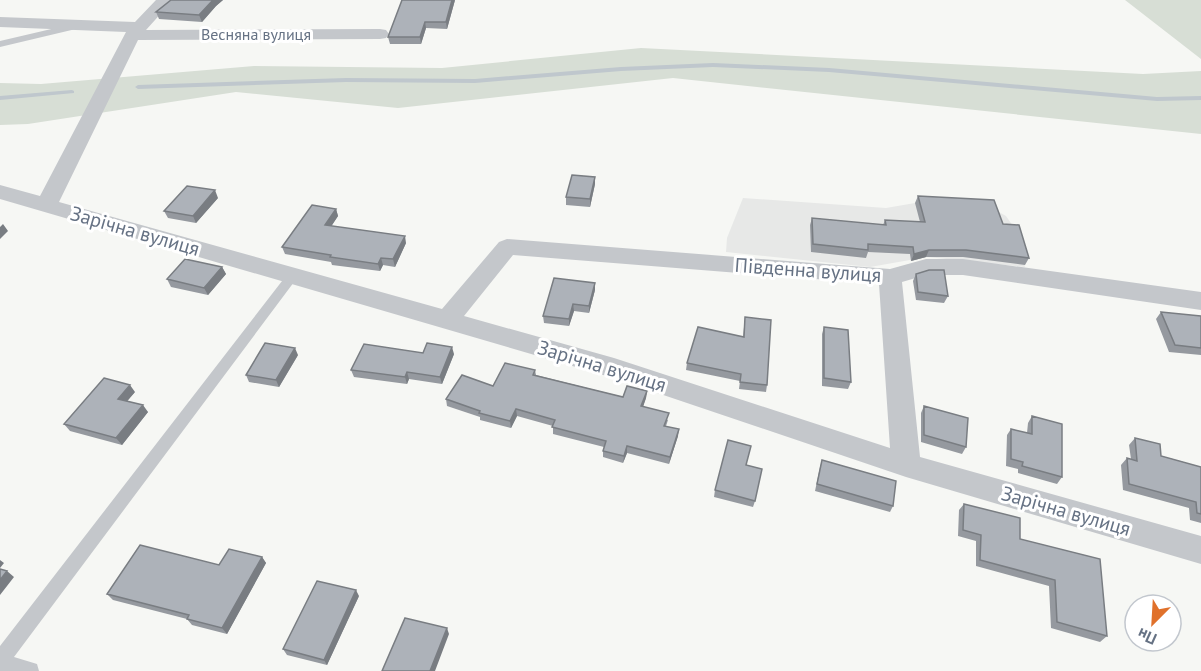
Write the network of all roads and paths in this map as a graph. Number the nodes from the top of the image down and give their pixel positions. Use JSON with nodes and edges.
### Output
{"nodes":[{"id":1,"x":165,"y":0,"type":"edge"},
{"id":2,"x":0,"y":22,"type":"edge"},
{"id":3,"x":82,"y":25,"type":"junction"},
{"id":4,"x":135,"y":31,"type":"junction"},
{"id":5,"x":380,"y":34,"type":"dead end"},
{"id":6,"x":0,"y":44,"type":"edge"},
{"id":7,"x":0,"y":192,"type":"edge"},
{"id":8,"x":46,"y":205,"type":"junction"},
{"id":9,"x":293,"y":275,"type":"junction"},
{"id":10,"x":890,"y":277,"type":"junction"},
{"id":11,"x":1201,"y":301,"type":"edge"},
{"id":12,"x":447,"y":320,"type":"junction"},
{"id":13,"x":906,"y":465,"type":"junction"},
{"id":14,"x":1201,"y":550,"type":"edge"},
{"id":15,"x":0,"y":662,"type":"edge"},
{"id":16,"x":30,"y":671,"type":"edge"}],
"edges":[{"from":1,"to":4,"type":"street"},
{"from":2,"to":3,"type":"street","name":"Весняна вулиця"},
{"from":3,"to":4,"type":"street","name":"Весняна вулиця"},
{"from":3,"to":6,"type":"lane"},
{"from":4,"to":5,"type":"street","name":"Весняна вулиця"},
{"from":4,"to":8,"type":"street"},
{"from":7,"to":8,"type":"street","name":"Зарічна вулиця"},
{"from":8,"to":9,"type":"street","name":"Зарічна вулиця"},
{"from":9,"to":12,"type":"street","name":"Зарічна вулиця"},
{"from":9,"to":15,"type":"lane"},
{"from":10,"to":11,"type":"street","name":"Південна вулиця"},
{"from":10,"to":12,"type":"street","name":"Південна вулиця"},
{"from":10,"to":13,"type":"street"},
{"from":12,"to":13,"type":"street","name":"Зарічна вулиця"},
{"from":13,"to":14,"type":"street","name":"Зарічна вулиця"},
{"from":15,"to":16,"type":"lane"}]}
